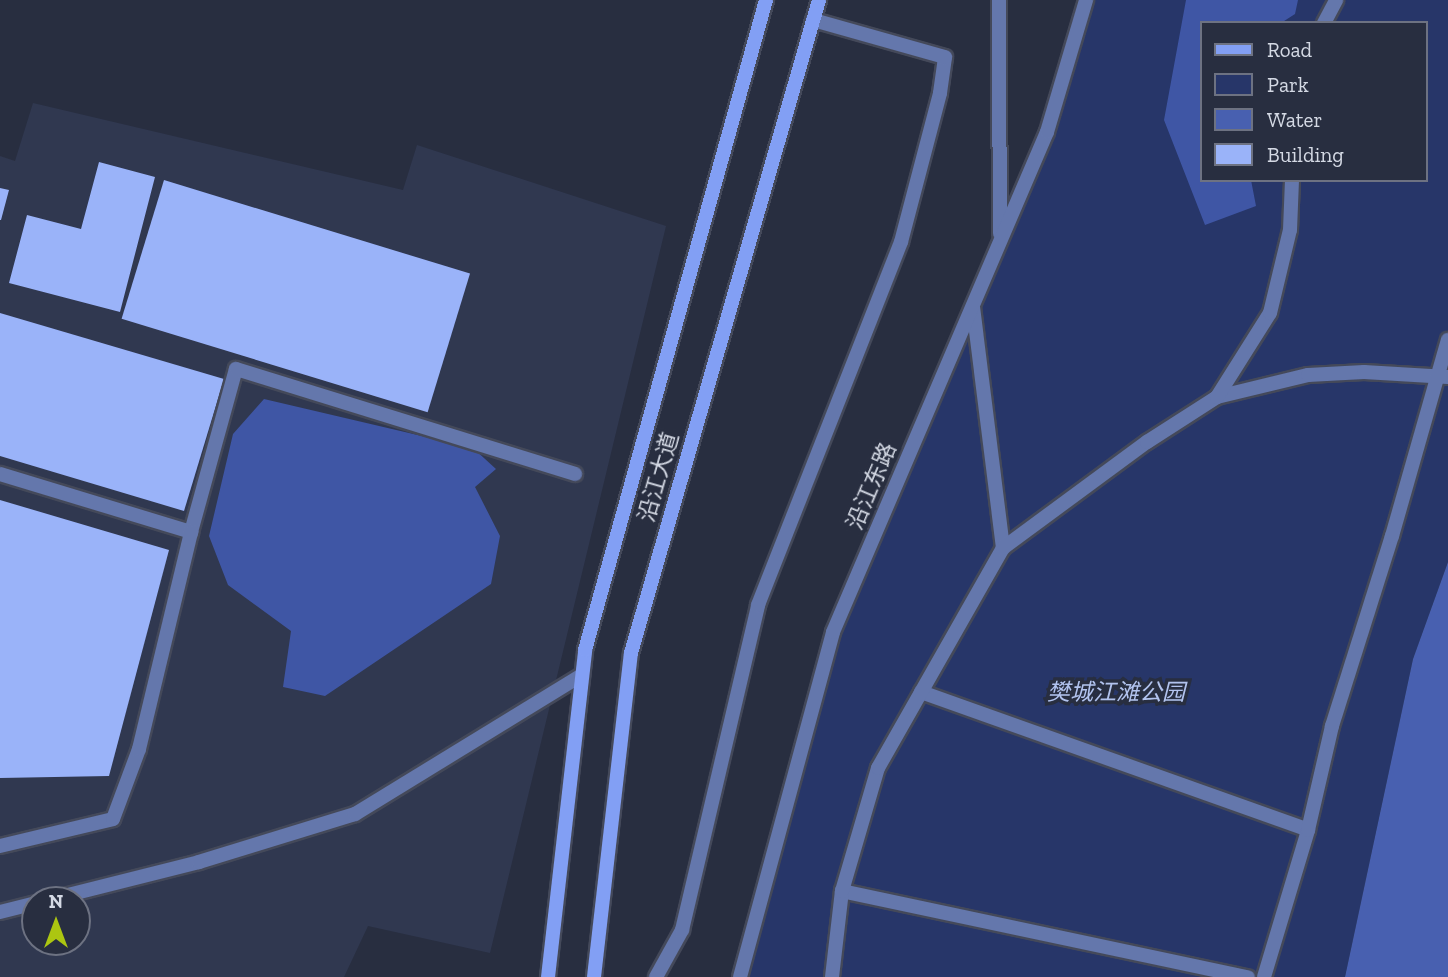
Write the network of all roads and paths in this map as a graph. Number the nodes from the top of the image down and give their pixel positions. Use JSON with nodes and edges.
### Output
{"nodes":[{"id":1,"x":766,"y":0,"type":"edge"},
{"id":2,"x":819,"y":0,"type":"edge"},
{"id":3,"x":999,"y":0,"type":"edge"},
{"id":4,"x":1086,"y":0,"type":"edge"},
{"id":5,"x":1336,"y":0,"type":"edge"},
{"id":6,"x":813,"y":20,"type":"junction"},
{"id":7,"x":1325,"y":21,"type":"edge"},
{"id":8,"x":1292,"y":182,"type":"edge"},
{"id":9,"x":1000,"y":241,"type":"junction"},
{"id":10,"x":973,"y":306,"type":"junction"},
{"id":11,"x":1448,"y":340,"type":"edge"},
{"id":12,"x":1443,"y":376,"type":"edge"},
{"id":13,"x":1217,"y":397,"type":"junction"},
{"id":14,"x":0,"y":474,"type":"edge"},
{"id":15,"x":575,"y":474,"type":"dead end"},
{"id":16,"x":191,"y":532,"type":"junction"},
{"id":17,"x":1003,"y":548,"type":"junction"},
{"id":18,"x":582,"y":676,"type":"junction"},
{"id":19,"x":921,"y":692,"type":"junction"},
{"id":20,"x":1308,"y":830,"type":"junction"},
{"id":21,"x":0,"y":846,"type":"edge"},
{"id":22,"x":91,"y":889,"type":"edge"},
{"id":23,"x":842,"y":891,"type":"junction"},
{"id":24,"x":21,"y":907,"type":"edge"},
{"id":25,"x":0,"y":912,"type":"edge"},
{"id":26,"x":548,"y":977,"type":"edge"},
{"id":27,"x":594,"y":977,"type":"edge"},
{"id":28,"x":656,"y":977,"type":"edge"},
{"id":29,"x":740,"y":977,"type":"edge"},
{"id":30,"x":832,"y":977,"type":"edge"},
{"id":31,"x":1248,"y":977,"type":"edge"},
{"id":32,"x":1264,"y":977,"type":"edge"}],
"edges":[{"from":1,"to":18,"type":"main road","name":"沿江大道"},
{"from":2,"to":6,"type":"main road","name":"沿江大道"},
{"from":3,"to":9,"type":"street"},
{"from":4,"to":9,"type":"street","name":"沿江东路"},
{"from":5,"to":7,"type":"street"},
{"from":6,"to":27,"type":"main road","name":"沿江大道"},
{"from":6,"to":28,"type":"street"},
{"from":8,"to":13,"type":"street"},
{"from":9,"to":10,"type":"street","name":"沿江东路"},
{"from":10,"to":17,"type":"street"},
{"from":10,"to":29,"type":"street","name":"沿江东路"},
{"from":11,"to":12,"type":"street"},
{"from":12,"to":13,"type":"street"},
{"from":12,"to":20,"type":"street"},
{"from":13,"to":17,"type":"street"},
{"from":14,"to":16,"type":"street"},
{"from":15,"to":16,"type":"street"},
{"from":16,"to":21,"type":"street"},
{"from":17,"to":19,"type":"street"},
{"from":18,"to":22,"type":"street"},
{"from":18,"to":26,"type":"main road","name":"沿江大道"},
{"from":19,"to":20,"type":"street"},
{"from":19,"to":23,"type":"street"},
{"from":20,"to":32,"type":"street"},
{"from":23,"to":30,"type":"street"},
{"from":23,"to":31,"type":"street"},
{"from":24,"to":25,"type":"street"}]}
